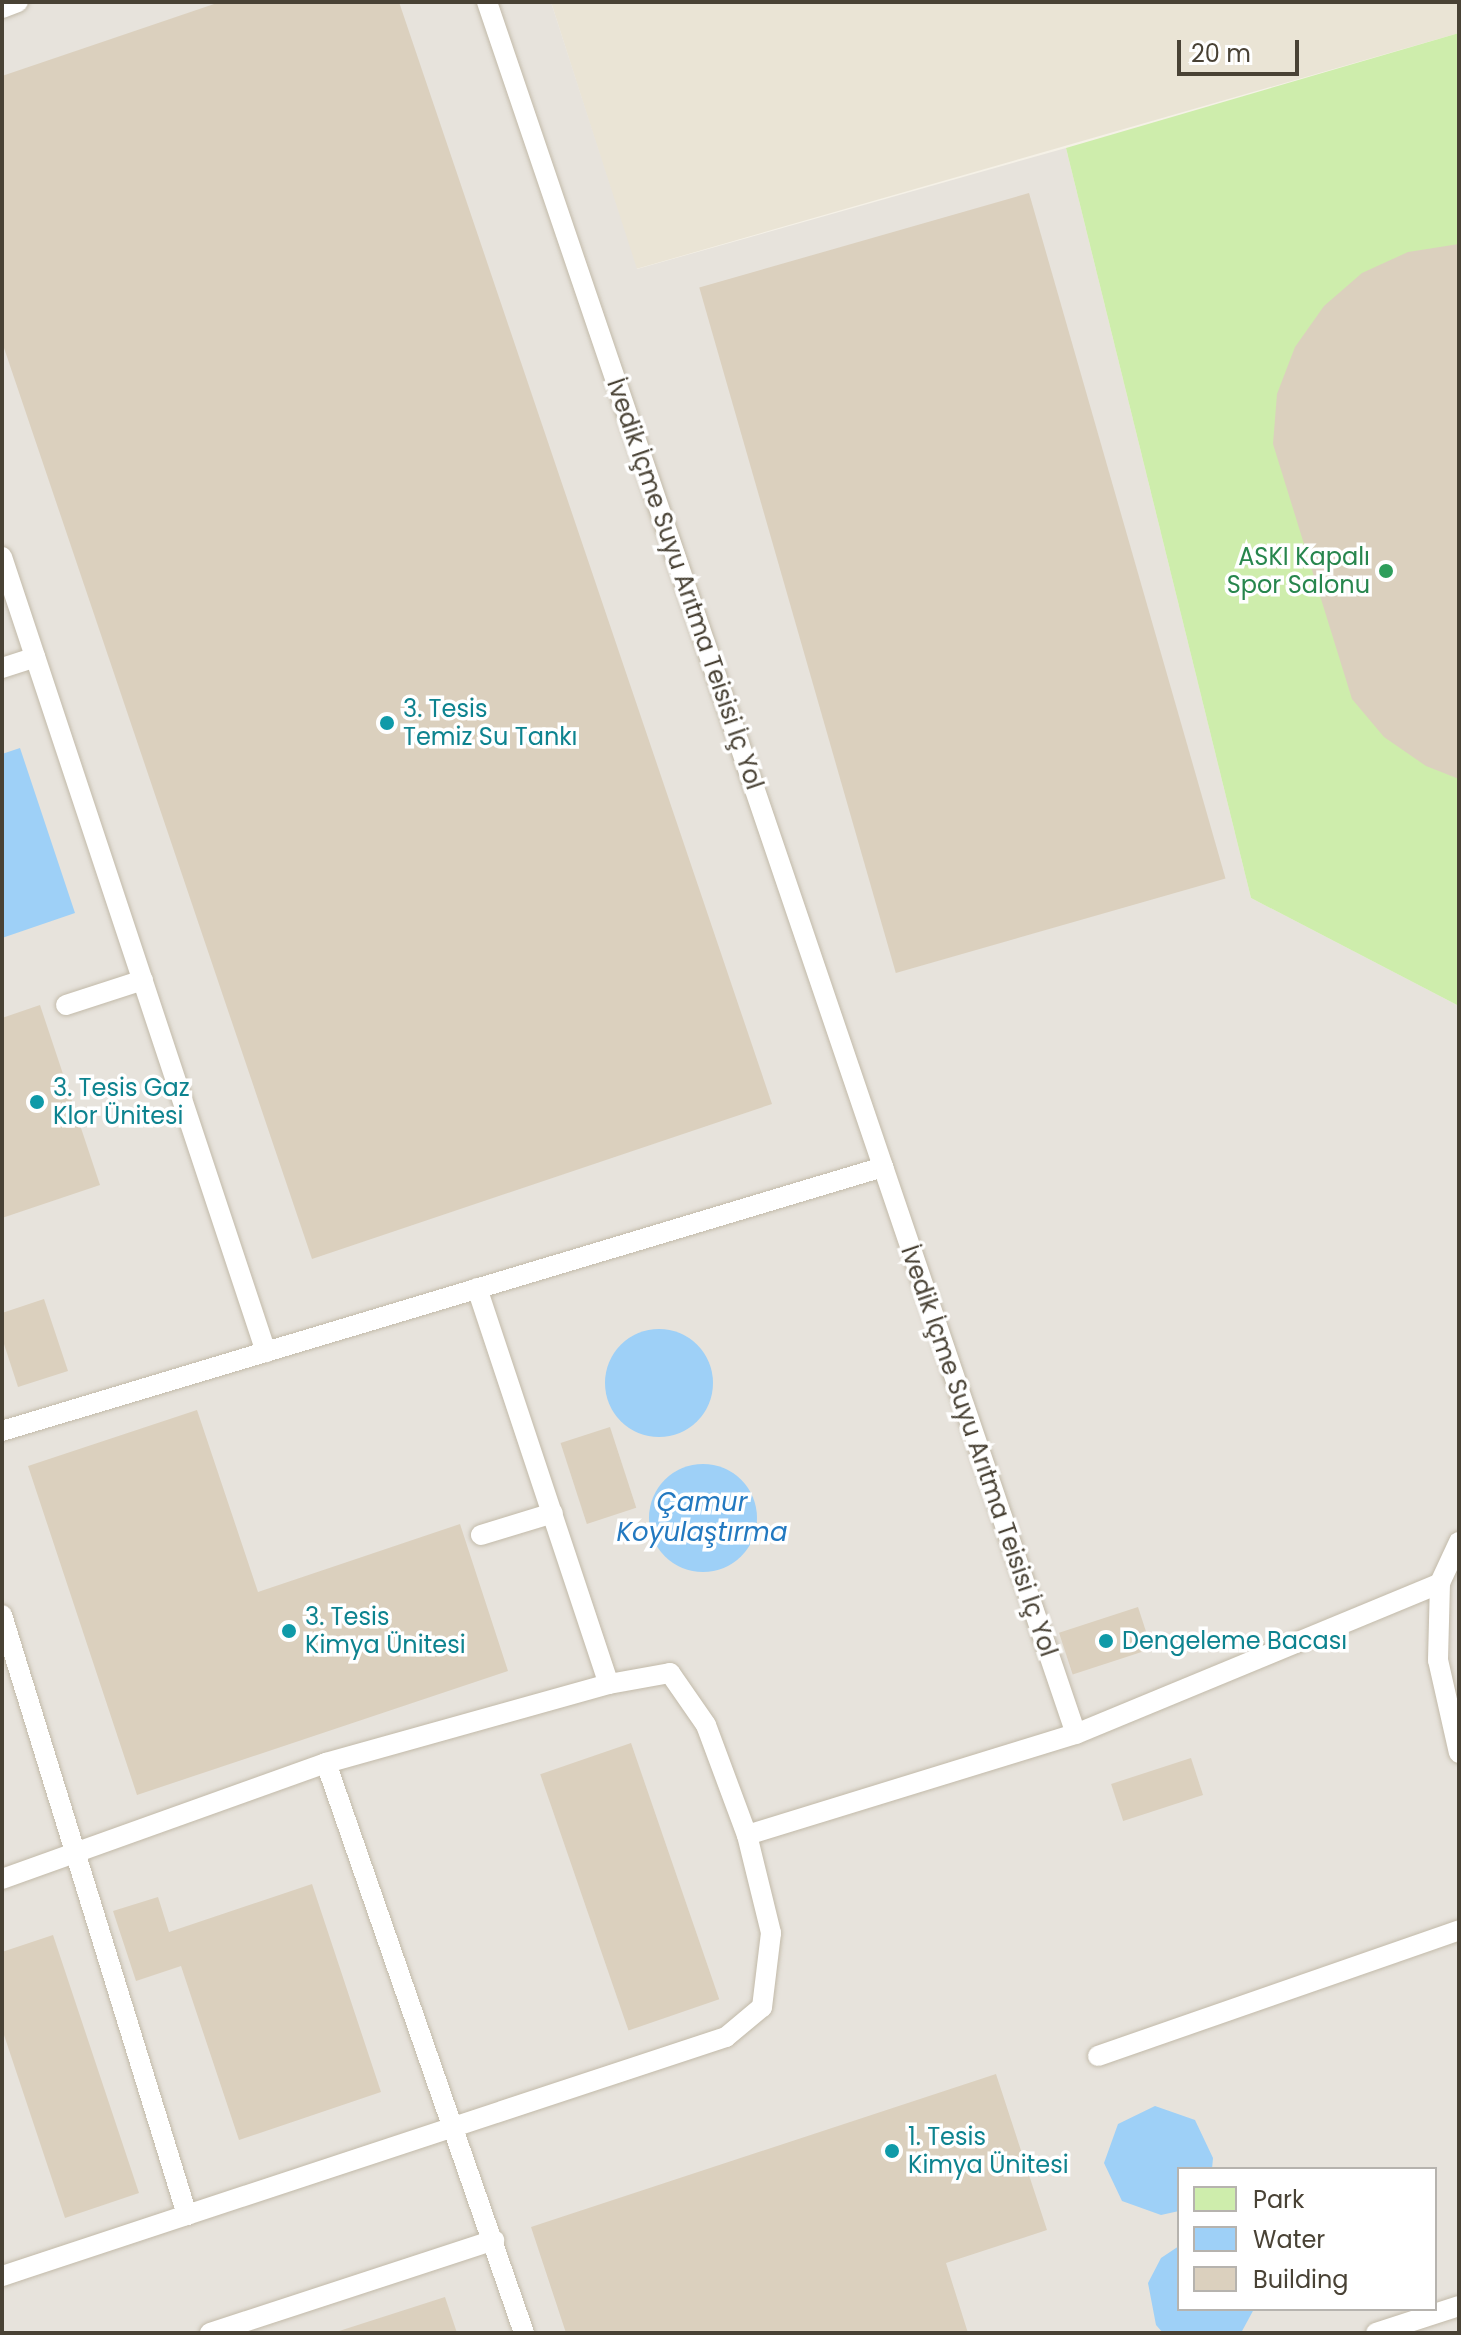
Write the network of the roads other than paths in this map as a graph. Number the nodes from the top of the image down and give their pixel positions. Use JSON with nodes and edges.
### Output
{"nodes":[{"id":1,"x":18,"y":2,"type":"edge"},
{"id":2,"x":487,"y":2,"type":"edge"},
{"id":3,"x":2,"y":8,"type":"edge"},
{"id":4,"x":2,"y":557,"type":"edge"},
{"id":5,"x":35,"y":657,"type":"junction"},
{"id":6,"x":2,"y":668,"type":"edge"},
{"id":7,"x":143,"y":980,"type":"junction"},
{"id":8,"x":66,"y":1005,"type":"dead end"},
{"id":9,"x":883,"y":1167,"type":"junction"},
{"id":10,"x":477,"y":1288,"type":"junction"},
{"id":11,"x":266,"y":1352,"type":"junction"},
{"id":12,"x":2,"y":1431,"type":"edge"},
{"id":13,"x":553,"y":1513,"type":"junction"},
{"id":14,"x":481,"y":1535,"type":"dead end"},
{"id":15,"x":1459,"y":1542,"type":"edge"},
{"id":16,"x":1440,"y":1583,"type":"junction"},
{"id":17,"x":2,"y":1615,"type":"edge"},
{"id":18,"x":609,"y":1684,"type":"junction"},
{"id":19,"x":1076,"y":1734,"type":"junction"},
{"id":20,"x":1459,"y":1753,"type":"edge"},
{"id":21,"x":326,"y":1763,"type":"junction"},
{"id":22,"x":747,"y":1835,"type":"junction"},
{"id":23,"x":72,"y":1854,"type":"junction"},
{"id":24,"x":2,"y":1879,"type":"edge"},
{"id":25,"x":1459,"y":1930,"type":"edge"},
{"id":26,"x":1098,"y":2056,"type":"dead end"},
{"id":27,"x":455,"y":2130,"type":"junction"},
{"id":28,"x":187,"y":2215,"type":"junction"},
{"id":29,"x":494,"y":2240,"type":"junction"},
{"id":30,"x":2,"y":2276,"type":"edge"},
{"id":31,"x":1459,"y":2306,"type":"edge"},
{"id":32,"x":210,"y":2333,"type":"edge"},
{"id":33,"x":524,"y":2333,"type":"edge"},
{"id":34,"x":1376,"y":2333,"type":"edge"}],
"edges":[{"from":1,"to":3,"type":"lane"},
{"from":2,"to":9,"type":"lane","name":"İvedik İçme Suyu Arıtma Teisisi İç Yol"},
{"from":4,"to":5,"type":"lane"},
{"from":5,"to":6,"type":"lane"},
{"from":5,"to":7,"type":"lane"},
{"from":7,"to":8,"type":"lane"},
{"from":7,"to":11,"type":"lane"},
{"from":9,"to":10,"type":"lane"},
{"from":9,"to":19,"type":"lane","name":"İvedik İçme Suyu Arıtma Teisisi İç Yol"},
{"from":10,"to":11,"type":"lane"},
{"from":10,"to":13,"type":"lane"},
{"from":11,"to":12,"type":"lane"},
{"from":13,"to":14,"type":"lane"},
{"from":13,"to":18,"type":"lane"},
{"from":15,"to":16,"type":"lane"},
{"from":16,"to":19,"type":"lane"},
{"from":16,"to":20,"type":"lane"},
{"from":17,"to":23,"type":"lane"},
{"from":18,"to":21,"type":"lane"},
{"from":18,"to":22,"type":"lane"},
{"from":19,"to":22,"type":"lane"},
{"from":21,"to":23,"type":"lane"},
{"from":21,"to":27,"type":"lane"},
{"from":22,"to":27,"type":"lane"},
{"from":23,"to":24,"type":"lane"},
{"from":23,"to":28,"type":"lane"},
{"from":25,"to":26,"type":"lane"},
{"from":27,"to":28,"type":"lane"},
{"from":27,"to":29,"type":"lane"},
{"from":28,"to":30,"type":"lane"},
{"from":29,"to":32,"type":"lane"},
{"from":29,"to":33,"type":"lane"},
{"from":31,"to":34,"type":"lane"}]}
